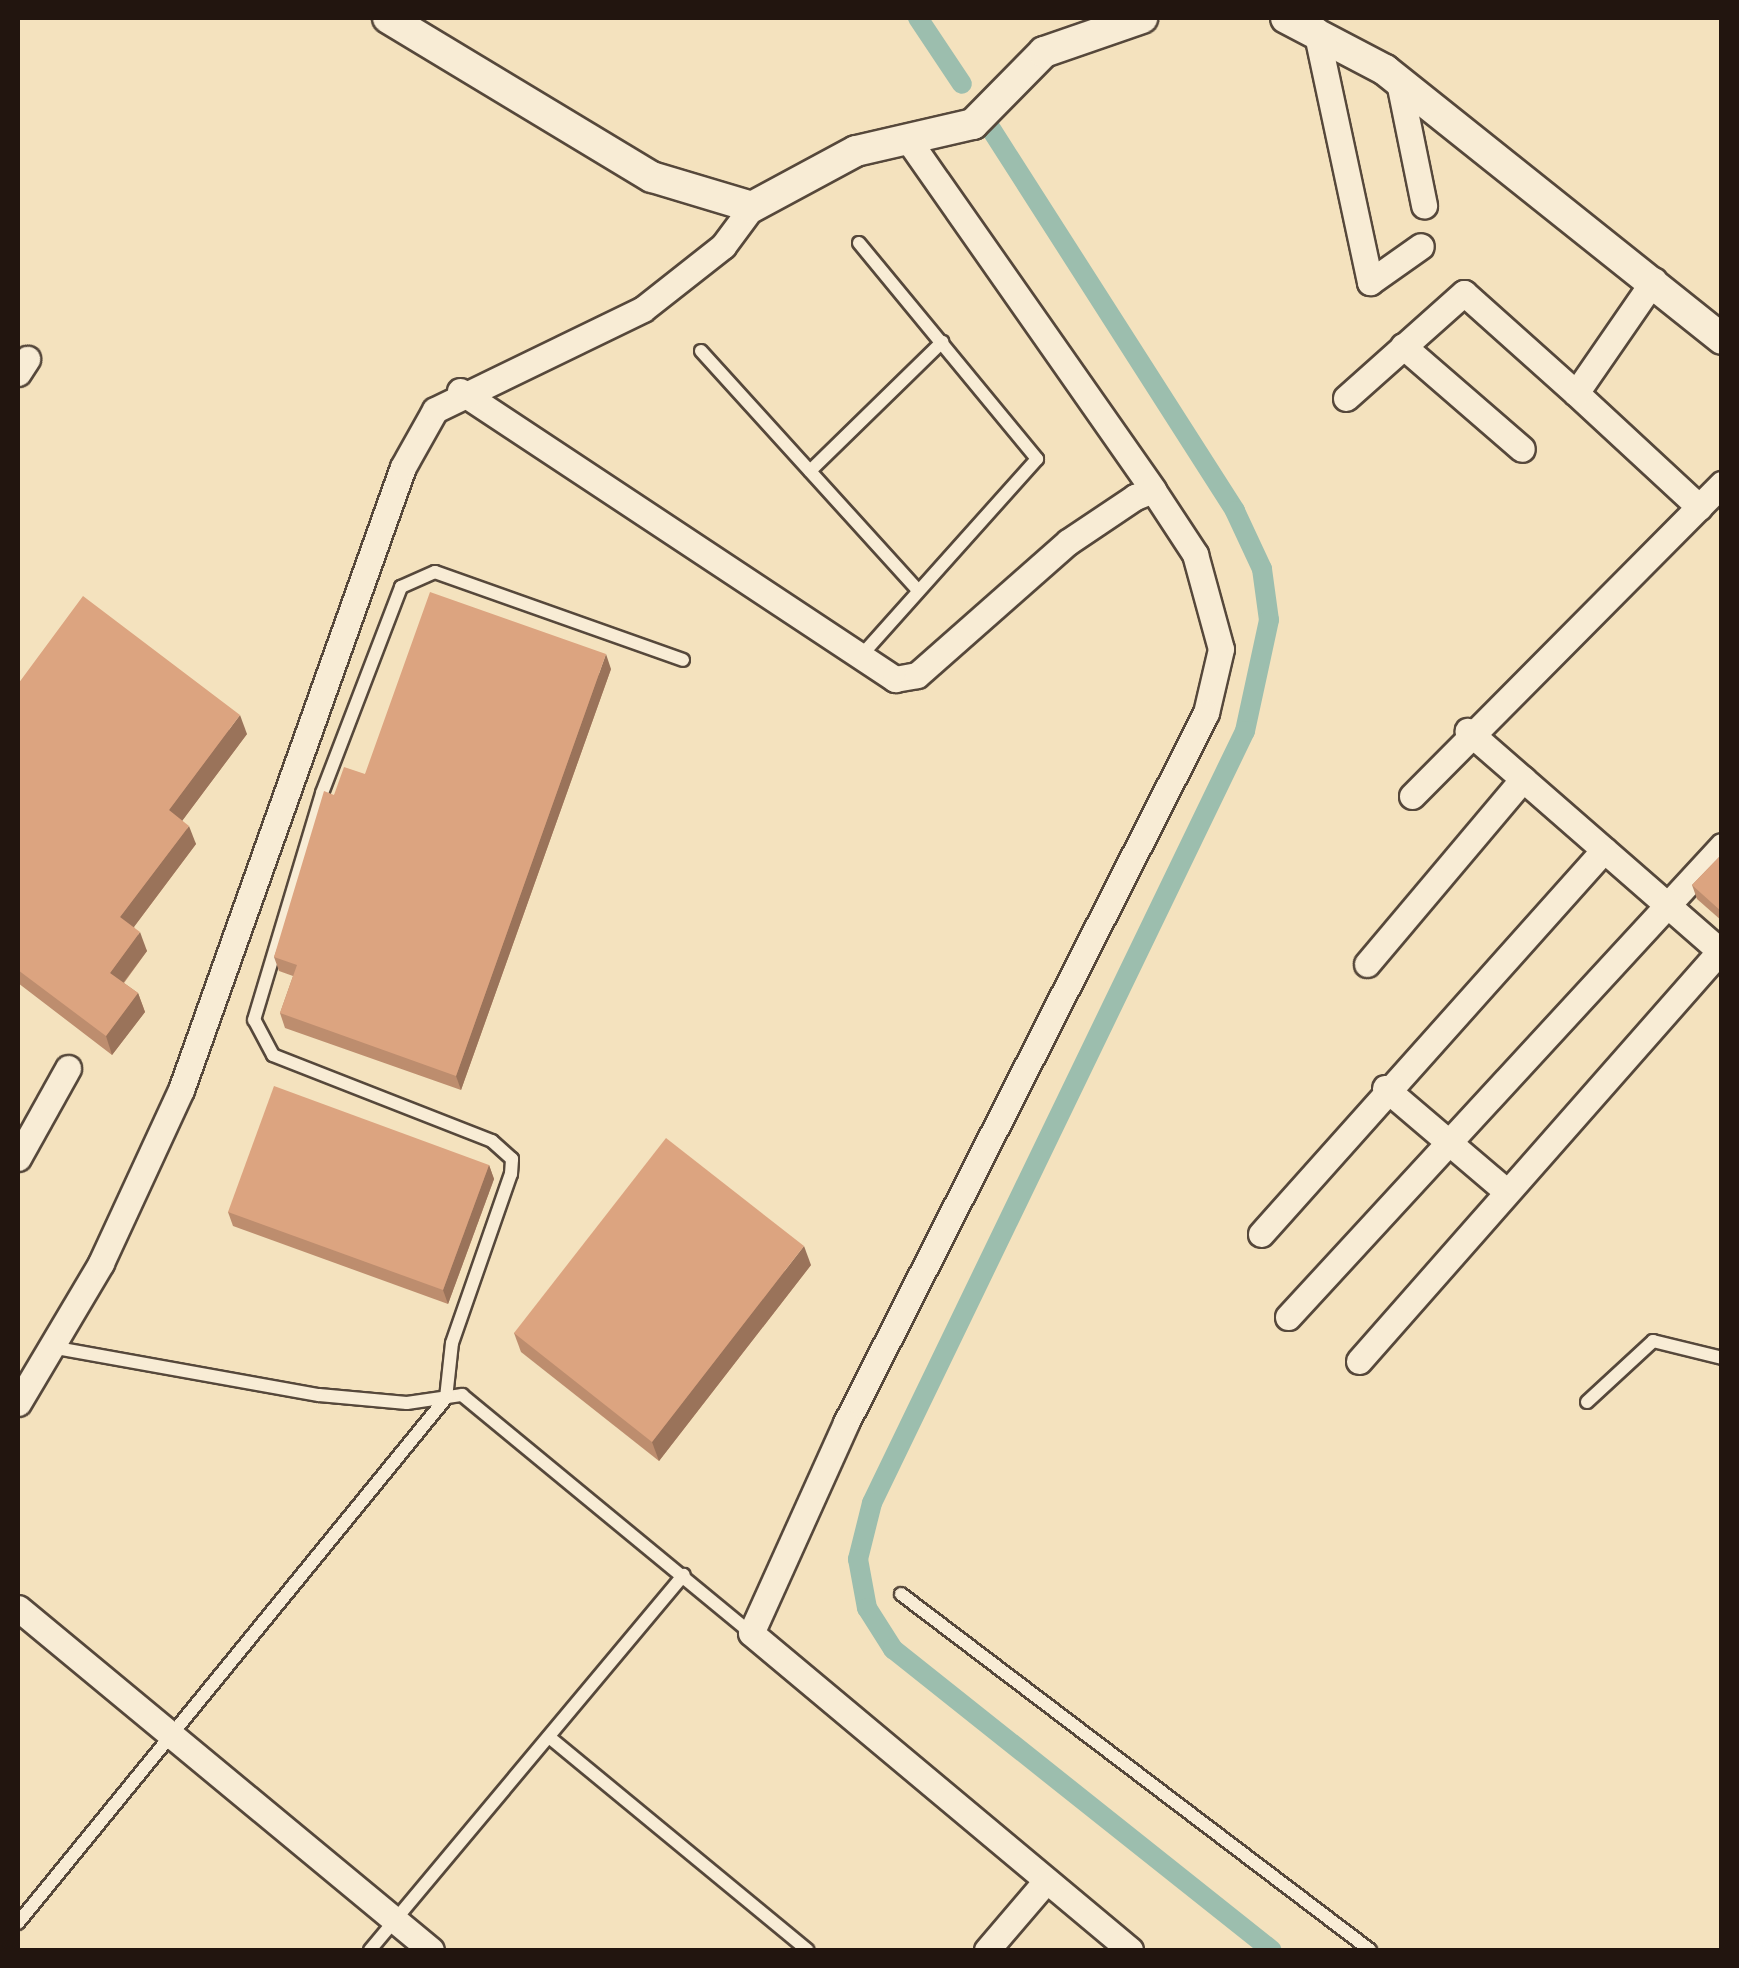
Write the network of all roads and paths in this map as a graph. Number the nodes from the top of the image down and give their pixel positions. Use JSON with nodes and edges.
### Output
{"nodes":[{"id":1,"x":388,"y":18,"type":"edge"},
{"id":2,"x":1142,"y":18,"type":"edge"},
{"id":3,"x":1286,"y":18,"type":"edge"},
{"id":4,"x":1316,"y":30,"type":"junction"},
{"id":5,"x":1399,"y":82,"type":"junction"},
{"id":6,"x":909,"y":141,"type":"junction"},
{"id":7,"x":1424,"y":205,"type":"dead end"},
{"id":8,"x":752,"y":208,"type":"junction"},
{"id":9,"x":859,"y":243,"type":"dead end"},
{"id":10,"x":1421,"y":246,"type":"dead end"},
{"id":11,"x":1654,"y":280,"type":"junction"},
{"id":12,"x":1722,"y":340,"type":"edge"},
{"id":13,"x":942,"y":342,"type":"junction"},
{"id":14,"x":1404,"y":346,"type":"junction"},
{"id":15,"x":701,"y":351,"type":"dead end"},
{"id":16,"x":460,"y":391,"type":"junction"},
{"id":17,"x":1576,"y":393,"type":"junction"},
{"id":18,"x":1346,"y":398,"type":"dead end"},
{"id":19,"x":1522,"y":450,"type":"dead end"},
{"id":20,"x":810,"y":472,"type":"junction"},
{"id":21,"x":1722,"y":484,"type":"edge"},
{"id":22,"x":1152,"y":490,"type":"junction"},
{"id":23,"x":1699,"y":507,"type":"junction"},
{"id":24,"x":916,"y":588,"type":"junction"},
{"id":25,"x":860,"y":657,"type":"junction"},
{"id":26,"x":683,"y":660,"type":"dead end"},
{"id":27,"x":1468,"y":731,"type":"junction"},
{"id":28,"x":1523,"y":779,"type":"junction"},
{"id":29,"x":1412,"y":796,"type":"dead end"},
{"id":30,"x":1722,"y":846,"type":"edge"},
{"id":31,"x":1604,"y":850,"type":"junction"},
{"id":32,"x":1664,"y":902,"type":"junction"},
{"id":33,"x":1721,"y":951,"type":"edge"},
{"id":34,"x":1367,"y":964,"type":"dead end"},
{"id":35,"x":68,"y":1068,"type":"dead end"},
{"id":36,"x":1385,"y":1088,"type":"junction"},
{"id":37,"x":1447,"y":1147,"type":"junction"},
{"id":38,"x":18,"y":1158,"type":"edge"},
{"id":39,"x":1507,"y":1192,"type":"junction"},
{"id":40,"x":1261,"y":1234,"type":"dead end"},
{"id":41,"x":1288,"y":1317,"type":"dead end"},
{"id":42,"x":52,"y":1347,"type":"junction"},
{"id":43,"x":1722,"y":1358,"type":"edge"},
{"id":44,"x":1359,"y":1361,"type":"dead end"},
{"id":45,"x":26,"y":1367,"type":"edge"},
{"id":46,"x":446,"y":1398,"type":"junction"},
{"id":47,"x":1588,"y":1402,"type":"dead end"},
{"id":48,"x":18,"y":1403,"type":"edge"},
{"id":49,"x":684,"y":1576,"type":"junction"},
{"id":50,"x":901,"y":1594,"type":"dead end"},
{"id":51,"x":18,"y":1608,"type":"edge"},
{"id":52,"x":751,"y":1633,"type":"junction"},
{"id":53,"x":549,"y":1737,"type":"junction"},
{"id":54,"x":169,"y":1740,"type":"junction"},
{"id":55,"x":1045,"y":1882,"type":"junction"},
{"id":56,"x":395,"y":1921,"type":"junction"},
{"id":57,"x":18,"y":1923,"type":"edge"},
{"id":58,"x":370,"y":1950,"type":"edge"},
{"id":59,"x":431,"y":1950,"type":"edge"},
{"id":60,"x":807,"y":1950,"type":"edge"},
{"id":61,"x":987,"y":1950,"type":"edge"},
{"id":62,"x":1130,"y":1950,"type":"edge"},
{"id":63,"x":1370,"y":1950,"type":"edge"}],
"edges":[{"from":1,"to":8,"type":"street"},
{"from":2,"to":6,"type":"street"},
{"from":3,"to":4,"type":"street"},
{"from":4,"to":5,"type":"street"},
{"from":4,"to":10,"type":"street"},
{"from":5,"to":7,"type":"street"},
{"from":5,"to":11,"type":"street"},
{"from":6,"to":8,"type":"street"},
{"from":6,"to":22,"type":"street"},
{"from":8,"to":16,"type":"street"},
{"from":9,"to":13,"type":"lane"},
{"from":11,"to":12,"type":"street"},
{"from":11,"to":17,"type":"street"},
{"from":13,"to":20,"type":"lane"},
{"from":13,"to":24,"type":"lane"},
{"from":14,"to":17,"type":"street"},
{"from":14,"to":18,"type":"street"},
{"from":14,"to":19,"type":"street"},
{"from":15,"to":20,"type":"lane"},
{"from":16,"to":25,"type":"street"},
{"from":16,"to":42,"type":"street"},
{"from":17,"to":23,"type":"street"},
{"from":20,"to":24,"type":"lane"},
{"from":21,"to":23,"type":"street"},
{"from":22,"to":25,"type":"street"},
{"from":22,"to":52,"type":"street"},
{"from":23,"to":27,"type":"street"},
{"from":24,"to":25,"type":"lane"},
{"from":26,"to":46,"type":"lane"},
{"from":27,"to":28,"type":"street"},
{"from":27,"to":29,"type":"street"},
{"from":28,"to":31,"type":"street"},
{"from":28,"to":34,"type":"street"},
{"from":30,"to":32,"type":"street"},
{"from":31,"to":32,"type":"street"},
{"from":31,"to":36,"type":"street"},
{"from":32,"to":33,"type":"street"},
{"from":32,"to":37,"type":"street"},
{"from":33,"to":39,"type":"street"},
{"from":35,"to":38,"type":"street"},
{"from":36,"to":37,"type":"street"},
{"from":36,"to":40,"type":"street"},
{"from":37,"to":39,"type":"street"},
{"from":37,"to":41,"type":"street"},
{"from":39,"to":44,"type":"street"},
{"from":42,"to":45,"type":"street"},
{"from":42,"to":46,"type":"lane"},
{"from":43,"to":47,"type":"lane"},
{"from":45,"to":48,"type":"street"},
{"from":46,"to":49,"type":"lane"},
{"from":46,"to":54,"type":"lane"},
{"from":49,"to":52,"type":"lane"},
{"from":49,"to":53,"type":"lane"},
{"from":50,"to":63,"type":"lane"},
{"from":51,"to":54,"type":"street"},
{"from":52,"to":55,"type":"street"},
{"from":53,"to":56,"type":"lane"},
{"from":53,"to":60,"type":"lane"},
{"from":54,"to":56,"type":"street"},
{"from":54,"to":57,"type":"lane"},
{"from":55,"to":61,"type":"street"},
{"from":55,"to":62,"type":"street"},
{"from":56,"to":58,"type":"lane"},
{"from":56,"to":59,"type":"street"}]}
